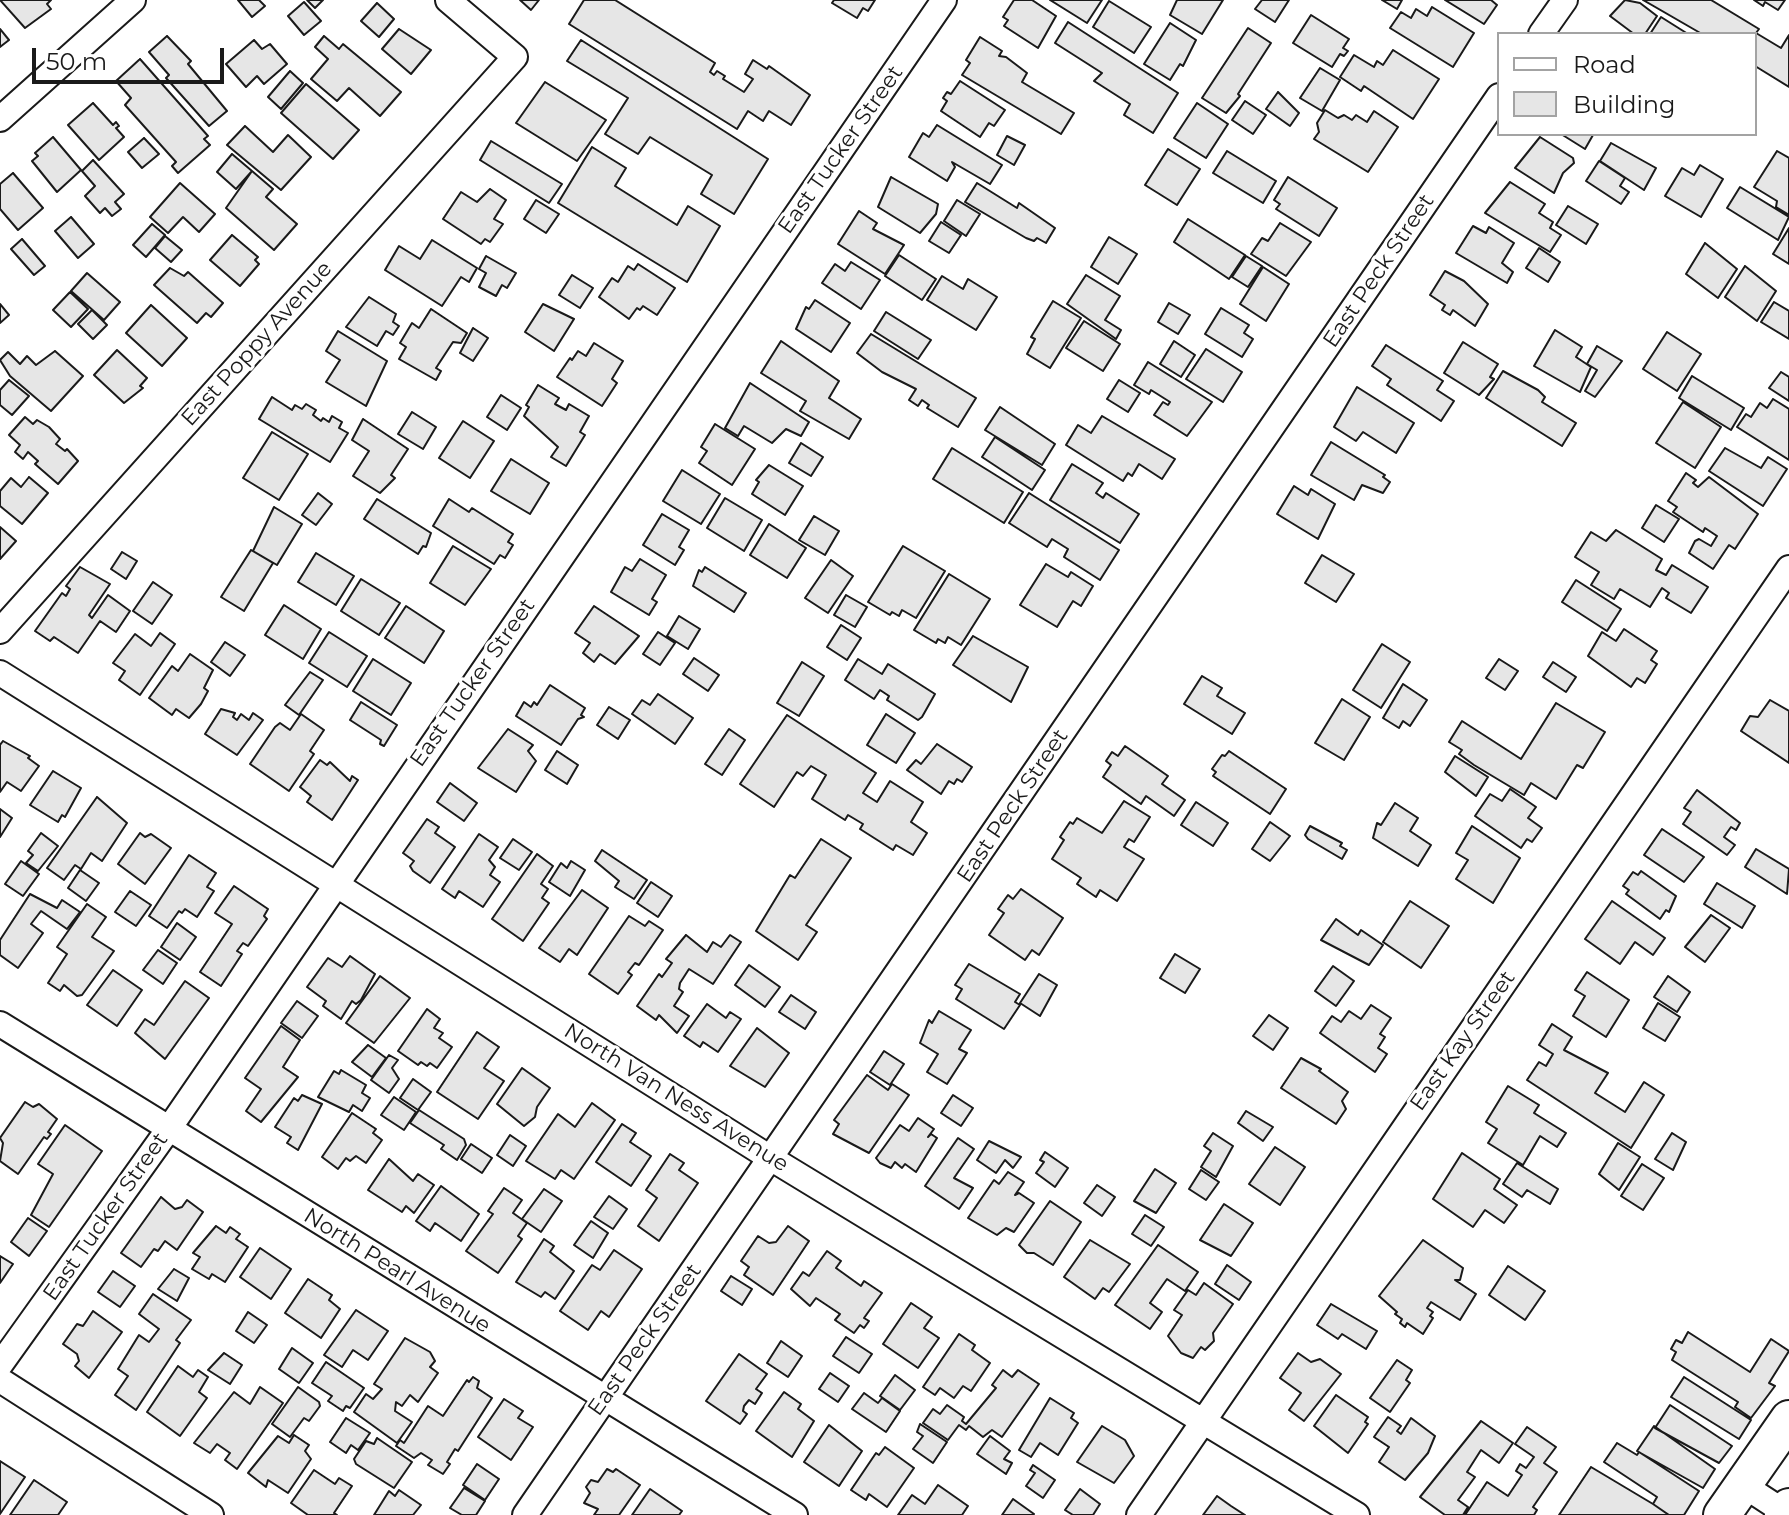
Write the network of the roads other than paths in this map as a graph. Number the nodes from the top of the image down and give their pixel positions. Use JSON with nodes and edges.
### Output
{"nodes":[{"id":1,"x":133,"y":0,"type":"edge"},
{"id":2,"x":448,"y":0,"type":"edge"},
{"id":3,"x":944,"y":0,"type":"edge"},
{"id":4,"x":1565,"y":0,"type":"edge"},
{"id":5,"x":1542,"y":32,"type":"edge"},
{"id":6,"x":1497,"y":99,"type":"edge"},
{"id":7,"x":0,"y":119,"type":"edge"},
{"id":8,"x":1789,"y":568,"type":"edge"},
{"id":9,"x":0,"y":631,"type":"edge"},
{"id":10,"x":0,"y":673,"type":"edge"},
{"id":11,"x":336,"y":882,"type":"junction"},
{"id":12,"x":0,"y":1024,"type":"edge"},
{"id":13,"x":168,"y":1130,"type":"junction"},
{"id":14,"x":772,"y":1159,"type":"junction"},
{"id":15,"x":0,"y":1365,"type":"edge"},
{"id":16,"x":0,"y":1380,"type":"edge"},
{"id":17,"x":604,"y":1399,"type":"junction"},
{"id":18,"x":1203,"y":1419,"type":"junction"},
{"id":19,"x":1789,"y":1419,"type":"edge"},
{"id":20,"x":1743,"y":1485,"type":"junction"},
{"id":21,"x":1787,"y":1512,"type":"edge"},
{"id":22,"x":211,"y":1515,"type":"edge"},
{"id":23,"x":525,"y":1515,"type":"edge"},
{"id":24,"x":795,"y":1515,"type":"edge"},
{"id":25,"x":1139,"y":1515,"type":"edge"},
{"id":26,"x":1357,"y":1515,"type":"edge"},
{"id":27,"x":1722,"y":1515,"type":"edge"}],
"edges":[{"from":1,"to":7,"type":"street"},
{"from":2,"to":9,"type":"street","name":"East Poppy Avenue"},
{"from":3,"to":11,"type":"street","name":"East Tucker Street"},
{"from":4,"to":5,"type":"street"},
{"from":6,"to":14,"type":"street","name":"East Peck Street"},
{"from":8,"to":18,"type":"street","name":"East Kay Street"},
{"from":10,"to":11,"type":"street","name":"North Van Ness Avenue"},
{"from":11,"to":13,"type":"street","name":"East Tucker Street"},
{"from":11,"to":14,"type":"street","name":"North Van Ness Avenue"},
{"from":12,"to":13,"type":"street","name":"North Pearl Avenue"},
{"from":13,"to":15,"type":"street","name":"East Tucker Street"},
{"from":13,"to":17,"type":"street","name":"North Pearl Avenue"},
{"from":14,"to":17,"type":"street","name":"East Peck Street"},
{"from":14,"to":18,"type":"street","name":"North Van Ness Avenue"},
{"from":16,"to":22,"type":"street"},
{"from":17,"to":23,"type":"street","name":"East Peck Street"},
{"from":17,"to":24,"type":"street","name":"North Pearl Avenue"},
{"from":18,"to":25,"type":"street","name":"East Kay Street"},
{"from":18,"to":26,"type":"street","name":"North Van Ness Avenue"},
{"from":19,"to":20,"type":"main road"},
{"from":20,"to":21,"type":"street"},
{"from":20,"to":27,"type":"main road"}]}
